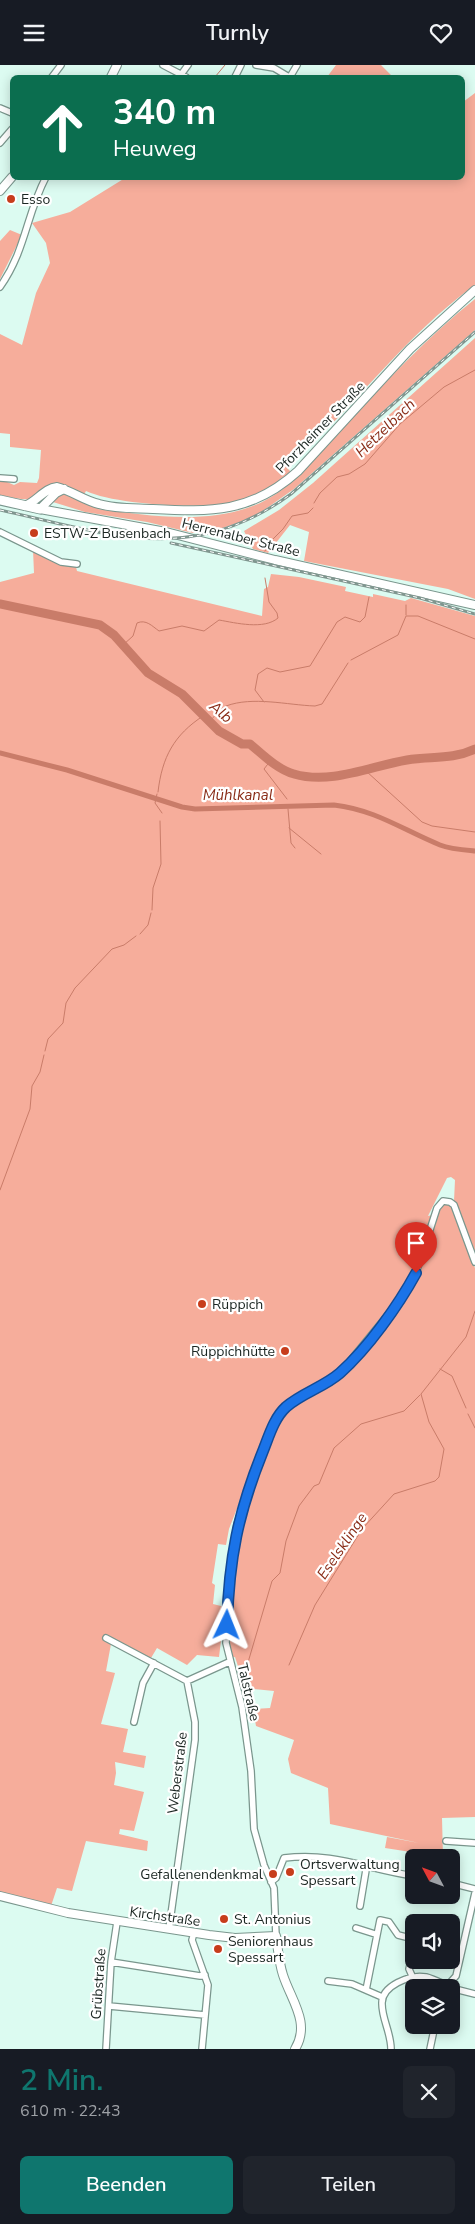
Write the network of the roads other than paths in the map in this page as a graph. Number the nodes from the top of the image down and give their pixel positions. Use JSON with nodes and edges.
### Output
{"nodes":[{"id":1,"x":163,"y":65,"type":"edge"},
{"id":2,"x":256,"y":65,"type":"edge"},
{"id":3,"x":179,"y":75,"type":"edge"},
{"id":4,"x":286,"y":75,"type":"edge"},
{"id":5,"x":10,"y":131,"type":"edge"},
{"id":6,"x":0,"y":143,"type":"edge"},
{"id":7,"x":10,"y":179,"type":"edge"},
{"id":8,"x":44,"y":180,"type":"edge"},
{"id":9,"x":0,"y":191,"type":"edge"},
{"id":10,"x":0,"y":287,"type":"edge"},
{"id":11,"x":475,"y":291,"type":"edge"},
{"id":12,"x":0,"y":478,"type":"edge"},
{"id":13,"x":14,"y":479,"type":"dead end"},
{"id":14,"x":64,"y":489,"type":"junction"},
{"id":15,"x":50,"y":498,"type":"junction"},
{"id":16,"x":39,"y":499,"type":"junction"},
{"id":17,"x":0,"y":500,"type":"edge"},
{"id":18,"x":25,"y":506,"type":"junction"},
{"id":19,"x":40,"y":509,"type":"junction"},
{"id":20,"x":60,"y":513,"type":"junction"},
{"id":21,"x":0,"y":532,"type":"edge"},
{"id":22,"x":77,"y":564,"type":"dead end"},
{"id":23,"x":475,"y":605,"type":"edge"},
{"id":24,"x":475,"y":1262,"type":"edge"},
{"id":25,"x":106,"y":1639,"type":"dead end"},
{"id":26,"x":229,"y":1662,"type":"junction"},
{"id":27,"x":154,"y":1663,"type":"junction"},
{"id":28,"x":187,"y":1681,"type":"junction"},
{"id":29,"x":134,"y":1722,"type":"dead end"},
{"id":30,"x":446,"y":1841,"type":"dead end"},
{"id":31,"x":475,"y":1843,"type":"edge"},
{"id":32,"x":367,"y":1864,"type":"junction"},
{"id":33,"x":405,"y":1875,"type":"edge"},
{"id":34,"x":272,"y":1882,"type":"junction"},
{"id":35,"x":460,"y":1885,"type":"edge"},
{"id":36,"x":475,"y":1889,"type":"edge"},
{"id":37,"x":475,"y":1893,"type":"edge"},
{"id":38,"x":0,"y":1896,"type":"edge"},
{"id":39,"x":360,"y":1907,"type":"dead end"},
{"id":40,"x":117,"y":1922,"type":"junction"},
{"id":41,"x":356,"y":1928,"type":"dead end"},
{"id":42,"x":168,"y":1929,"type":"junction"},
{"id":43,"x":194,"y":1933,"type":"junction"},
{"id":44,"x":375,"y":1934,"type":"junction"},
{"id":45,"x":276,"y":1936,"type":"junction"},
{"id":46,"x":405,"y":1937,"type":"edge"},
{"id":47,"x":111,"y":1962,"type":"junction"},
{"id":48,"x":409,"y":1969,"type":"edge"},
{"id":49,"x":206,"y":1975,"type":"junction"},
{"id":50,"x":413,"y":1978,"type":"junction"},
{"id":51,"x":431,"y":1979,"type":"edge"},
{"id":52,"x":454,"y":1979,"type":"edge"},
{"id":53,"x":328,"y":1981,"type":"dead end"},
{"id":54,"x":366,"y":1990,"type":"junction"},
{"id":55,"x":460,"y":1990,"type":"edge"},
{"id":56,"x":475,"y":1994,"type":"edge"},
{"id":57,"x":382,"y":1997,"type":"junction"},
{"id":58,"x":109,"y":2006,"type":"junction"},
{"id":59,"x":205,"y":2015,"type":"junction"},
{"id":60,"x":433,"y":2034,"type":"edge"},
{"id":61,"x":106,"y":2049,"type":"edge"},
{"id":62,"x":202,"y":2049,"type":"edge"},
{"id":63,"x":295,"y":2049,"type":"edge"},
{"id":64,"x":392,"y":2049,"type":"edge"},
{"id":65,"x":430,"y":2049,"type":"edge"}],
"edges":[{"from":1,"to":3,"type":"street"},
{"from":2,"to":4,"type":"street"},
{"from":5,"to":6,"type":"street"},
{"from":7,"to":9,"type":"main road"},
{"from":8,"to":10,"type":"street"},
{"from":11,"to":14,"type":"main road","name":"Pforzheimer Straße"},
{"from":12,"to":13,"type":"street"},
{"from":14,"to":15,"type":"main road"},
{"from":14,"to":16,"type":"main road"},
{"from":15,"to":19,"type":"main road"},
{"from":15,"to":20,"type":"main road"},
{"from":16,"to":18,"type":"main road"},
{"from":16,"to":19,"type":"main road"},
{"from":17,"to":18,"type":"main road","name":"Herrenalber Straße"},
{"from":18,"to":19,"type":"main road","name":"Herrenalber Straße"},
{"from":19,"to":20,"type":"main road","name":"Herrenalber Straße"},
{"from":20,"to":23,"type":"main road","name":"Herrenalber Straße"},
{"from":21,"to":22,"type":"street"},
{"from":24,"to":26,"type":"street","name":"Talstraße"},
{"from":25,"to":27,"type":"street"},
{"from":26,"to":28,"type":"street"},
{"from":26,"to":34,"type":"street","name":"Talstraße"},
{"from":27,"to":28,"type":"street"},
{"from":27,"to":29,"type":"street"},
{"from":28,"to":42,"type":"street","name":"Weberstraße"},
{"from":30,"to":31,"type":"street"},
{"from":32,"to":33,"type":"street"},
{"from":32,"to":34,"type":"street"},
{"from":32,"to":39,"type":"street"},
{"from":34,"to":45,"type":"street","name":"Talstraße"},
{"from":35,"to":36,"type":"street"},
{"from":37,"to":52,"type":"street"},
{"from":38,"to":40,"type":"main road","name":"Kirchstraße"},
{"from":40,"to":42,"type":"main road","name":"Kirchstraße"},
{"from":40,"to":47,"type":"street","name":"Grübstraße"},
{"from":41,"to":44,"type":"street"},
{"from":42,"to":43,"type":"main road","name":"Kirchstraße"},
{"from":43,"to":45,"type":"main road","name":"Kirchstraße"},
{"from":43,"to":49,"type":"street"},
{"from":44,"to":46,"type":"street"},
{"from":44,"to":54,"type":"street"},
{"from":45,"to":63,"type":"main road"},
{"from":47,"to":49,"type":"street"},
{"from":47,"to":58,"type":"street","name":"Grübstraße"},
{"from":48,"to":50,"type":"street"},
{"from":49,"to":59,"type":"street"},
{"from":50,"to":51,"type":"street"},
{"from":50,"to":57,"type":"street"},
{"from":53,"to":54,"type":"street"},
{"from":54,"to":57,"type":"street"},
{"from":55,"to":56,"type":"street"},
{"from":57,"to":64,"type":"street"},
{"from":58,"to":59,"type":"street"},
{"from":58,"to":61,"type":"street","name":"Grübstraße"},
{"from":59,"to":62,"type":"street"},
{"from":60,"to":65,"type":"street"}]}
